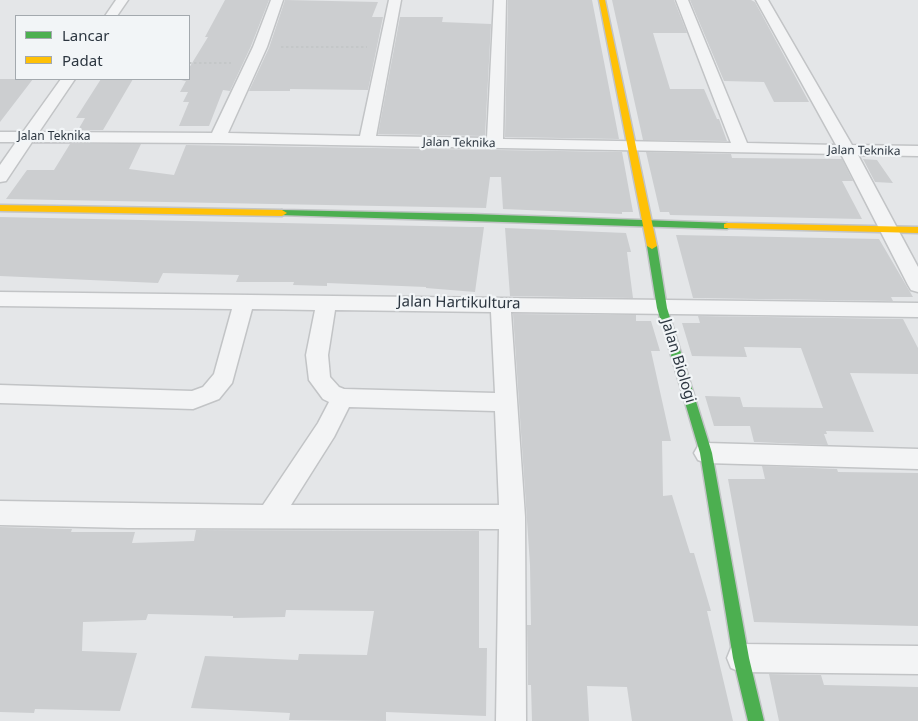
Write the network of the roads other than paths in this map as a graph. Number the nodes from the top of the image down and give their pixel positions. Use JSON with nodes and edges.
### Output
{"nodes":[{"id":1,"x":122,"y":0,"type":"edge"},
{"id":2,"x":277,"y":0,"type":"edge"},
{"id":3,"x":395,"y":0,"type":"edge"},
{"id":4,"x":500,"y":0,"type":"edge"},
{"id":5,"x":602,"y":0,"type":"edge"},
{"id":6,"x":682,"y":0,"type":"edge"},
{"id":7,"x":762,"y":0,"type":"edge"},
{"id":8,"x":112,"y":15,"type":"edge"},
{"id":9,"x":67,"y":80,"type":"edge"},
{"id":10,"x":0,"y":137,"type":"edge"},
{"id":11,"x":28,"y":137,"type":"junction"},
{"id":12,"x":218,"y":138,"type":"junction"},
{"id":13,"x":366,"y":142,"type":"junction"},
{"id":14,"x":495,"y":144,"type":"junction"},
{"id":15,"x":631,"y":147,"type":"junction"},
{"id":16,"x":741,"y":150,"type":"junction"},
{"id":17,"x":847,"y":150,"type":"junction"},
{"id":18,"x":918,"y":152,"type":"edge"},
{"id":19,"x":0,"y":177,"type":"edge"},
{"id":20,"x":0,"y":208,"type":"edge"},
{"id":21,"x":649,"y":225,"type":"junction"},
{"id":22,"x":888,"y":229,"type":"junction"},
{"id":23,"x":918,"y":230,"type":"edge"},
{"id":24,"x":918,"y":285,"type":"edge"},
{"id":25,"x":0,"y":298,"type":"edge"},
{"id":26,"x":244,"y":301,"type":"junction"},
{"id":27,"x":326,"y":302,"type":"junction"},
{"id":28,"x":501,"y":304,"type":"junction"},
{"id":29,"x":662,"y":308,"type":"junction"},
{"id":30,"x":918,"y":310,"type":"edge"},
{"id":31,"x":0,"y":394,"type":"edge"},
{"id":32,"x":344,"y":398,"type":"junction"},
{"id":33,"x":506,"y":402,"type":"junction"},
{"id":34,"x":706,"y":453,"type":"junction"},
{"id":35,"x":918,"y":459,"type":"edge"},
{"id":36,"x":0,"y":513,"type":"edge"},
{"id":37,"x":270,"y":516,"type":"junction"},
{"id":38,"x":512,"y":517,"type":"junction"},
{"id":39,"x":741,"y":658,"type":"junction"},
{"id":40,"x":918,"y":660,"type":"edge"},
{"id":41,"x":511,"y":721,"type":"edge"},
{"id":42,"x":756,"y":721,"type":"edge"}],
"edges":[{"from":1,"to":8,"type":"street"},
{"from":2,"to":12,"type":"street"},
{"from":3,"to":13,"type":"street"},
{"from":4,"to":14,"type":"street"},
{"from":5,"to":15,"type":"street","name":"Jalan Biologi"},
{"from":6,"to":16,"type":"street"},
{"from":7,"to":17,"type":"street"},
{"from":9,"to":11,"type":"street"},
{"from":10,"to":11,"type":"street","name":"Jalan Teknika"},
{"from":11,"to":12,"type":"street","name":"Jalan Teknika"},
{"from":11,"to":19,"type":"street"},
{"from":12,"to":13,"type":"street","name":"Jalan Teknika"},
{"from":13,"to":14,"type":"street","name":"Jalan Teknika"},
{"from":14,"to":15,"type":"street","name":"Jalan Teknika"},
{"from":15,"to":16,"type":"street","name":"Jalan Teknika"},
{"from":15,"to":21,"type":"street","name":"Jalan Biologi"},
{"from":16,"to":17,"type":"street","name":"Jalan Teknika"},
{"from":17,"to":18,"type":"street","name":"Jalan Teknika"},
{"from":17,"to":22,"type":"street"},
{"from":20,"to":21,"type":"street"},
{"from":21,"to":22,"type":"street"},
{"from":21,"to":29,"type":"street","name":"Jalan Biologi"},
{"from":22,"to":23,"type":"street"},
{"from":22,"to":24,"type":"street"},
{"from":25,"to":26,"type":"street","name":"Jalan Hartikultura"},
{"from":26,"to":27,"type":"street","name":"Jalan Hartikultura"},
{"from":26,"to":31,"type":"street"},
{"from":27,"to":28,"type":"street","name":"Jalan Hartikultura"},
{"from":27,"to":32,"type":"street"},
{"from":28,"to":29,"type":"street","name":"Jalan Hartikultura"},
{"from":28,"to":33,"type":"street"},
{"from":29,"to":30,"type":"street","name":"Jalan Hartikultura"},
{"from":29,"to":34,"type":"street","name":"Jalan Biologi"},
{"from":32,"to":33,"type":"street"},
{"from":32,"to":37,"type":"street"},
{"from":33,"to":38,"type":"street"},
{"from":34,"to":35,"type":"street"},
{"from":34,"to":39,"type":"street","name":"Jalan Biologi"},
{"from":36,"to":37,"type":"street"},
{"from":37,"to":38,"type":"street"},
{"from":38,"to":41,"type":"street"},
{"from":39,"to":40,"type":"street"},
{"from":39,"to":42,"type":"street","name":"Jalan Biologi"}]}
